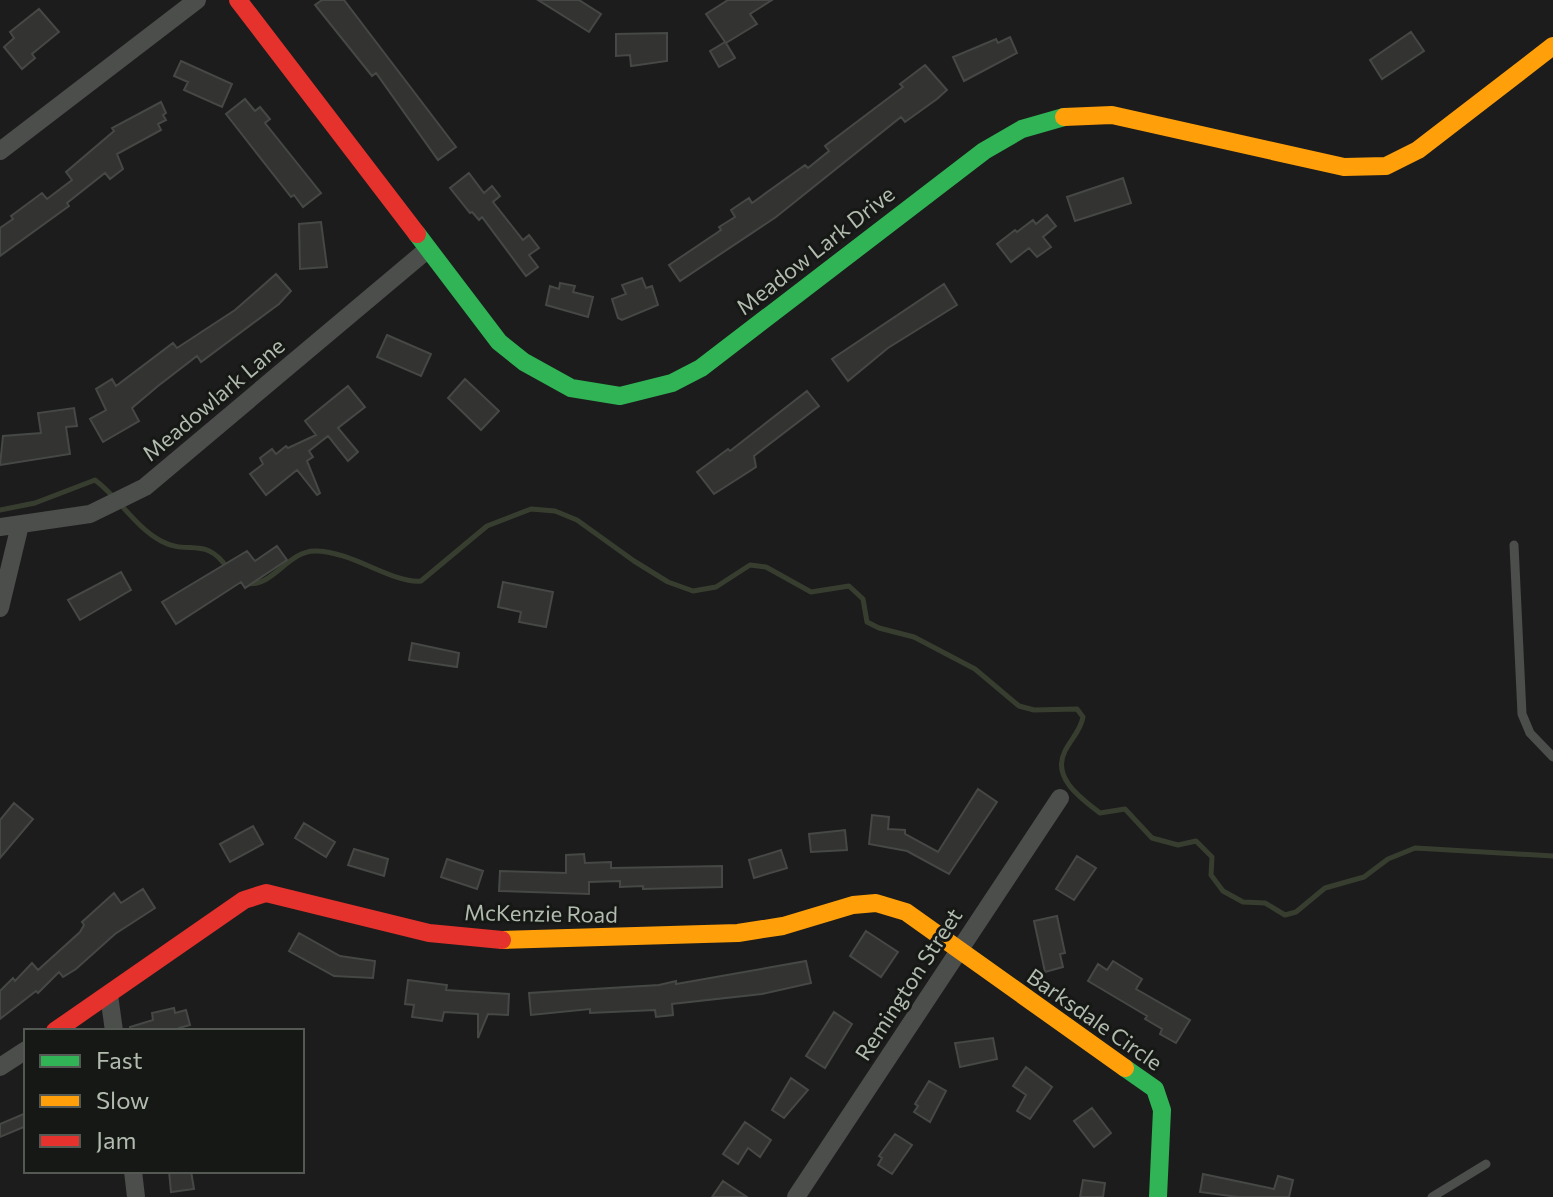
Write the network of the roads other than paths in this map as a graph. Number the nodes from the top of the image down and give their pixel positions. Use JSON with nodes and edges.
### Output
{"nodes":[{"id":1,"x":197,"y":0,"type":"edge"},
{"id":2,"x":238,"y":0,"type":"edge"},
{"id":3,"x":1553,"y":46,"type":"edge"},
{"id":4,"x":0,"y":151,"type":"edge"},
{"id":5,"x":428,"y":249,"type":"junction"},
{"id":6,"x":20,"y":525,"type":"junction"},
{"id":7,"x":0,"y":527,"type":"edge"},
{"id":8,"x":1514,"y":545,"type":"dead end"},
{"id":9,"x":0,"y":608,"type":"edge"},
{"id":10,"x":1553,"y":757,"type":"edge"},
{"id":11,"x":1060,"y":798,"type":"dead end"},
{"id":12,"x":959,"y":952,"type":"junction"},
{"id":13,"x":109,"y":995,"type":"junction"},
{"id":14,"x":58,"y":1029,"type":"edge"},
{"id":15,"x":114,"y":1029,"type":"edge"},
{"id":16,"x":24,"y":1051,"type":"edge"},
{"id":17,"x":0,"y":1067,"type":"edge"},
{"id":18,"x":1486,"y":1164,"type":"dead end"},
{"id":19,"x":133,"y":1173,"type":"edge"},
{"id":20,"x":136,"y":1197,"type":"edge"},
{"id":21,"x":796,"y":1197,"type":"edge"},
{"id":22,"x":1158,"y":1197,"type":"edge"},
{"id":23,"x":1432,"y":1197,"type":"edge"}],
"edges":[{"from":1,"to":4,"type":"street"},
{"from":2,"to":5,"type":"street","name":"Meadow Lark Drive"},
{"from":3,"to":5,"type":"street","name":"Meadow Lark Drive"},
{"from":5,"to":6,"type":"street","name":"Meadowlark Lane"},
{"from":6,"to":7,"type":"street","name":"Meadowlark Lane"},
{"from":6,"to":9,"type":"street"},
{"from":8,"to":10,"type":"lane"},
{"from":11,"to":12,"type":"street","name":"Remington Street"},
{"from":12,"to":13,"type":"street","name":"McKenzie Road"},
{"from":12,"to":21,"type":"street","name":"Remington Street"},
{"from":12,"to":22,"type":"street","name":"Barksdale Circle"},
{"from":13,"to":14,"type":"street","name":"McKenzie Road"},
{"from":13,"to":15,"type":"street"},
{"from":16,"to":17,"type":"street"},
{"from":18,"to":23,"type":"lane"},
{"from":19,"to":20,"type":"street"}]}
